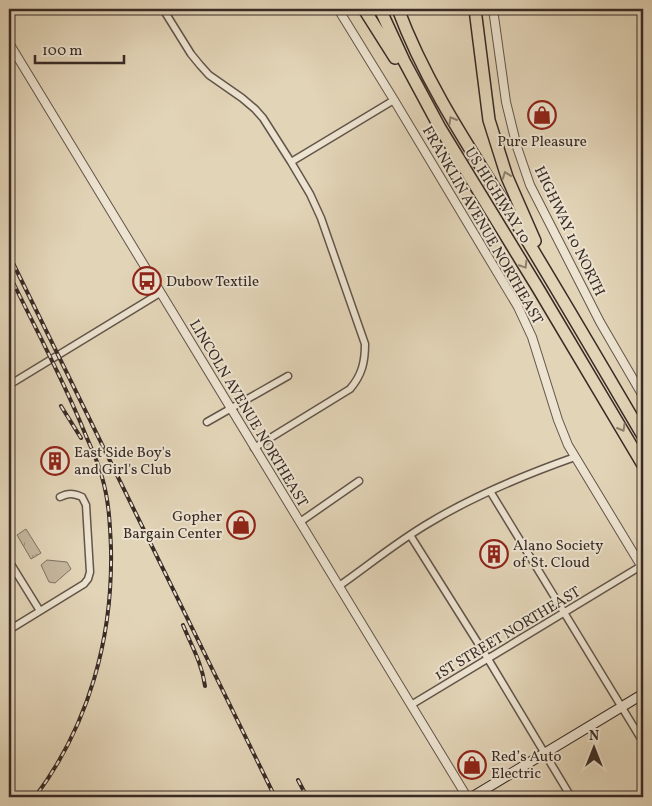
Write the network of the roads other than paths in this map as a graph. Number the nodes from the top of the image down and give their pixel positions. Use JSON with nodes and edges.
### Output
{"nodes":[{"id":1,"x":163,"y":9,"type":"edge"},
{"id":2,"x":338,"y":9,"type":"edge"},
{"id":3,"x":364,"y":9,"type":"edge"},
{"id":4,"x":380,"y":9,"type":"edge"},
{"id":5,"x":398,"y":9,"type":"edge"},
{"id":6,"x":475,"y":9,"type":"edge"},
{"id":7,"x":493,"y":9,"type":"edge"},
{"id":8,"x":9,"y":43,"type":"edge"},
{"id":9,"x":394,"y":100,"type":"junction"},
{"id":10,"x":440,"y":128,"type":"junction"},
{"id":11,"x":291,"y":162,"type":"junction"},
{"id":12,"x":160,"y":293,"type":"junction"},
{"id":13,"x":581,"y":329,"type":"junction"},
{"id":14,"x":288,"y":376,"type":"dead end"},
{"id":15,"x":9,"y":385,"type":"edge"},
{"id":16,"x":643,"y":396,"type":"edge"},
{"id":17,"x":230,"y":409,"type":"junction"},
{"id":18,"x":207,"y":422,"type":"dead end"},
{"id":19,"x":643,"y":436,"type":"edge"},
{"id":20,"x":254,"y":448,"type":"junction"},
{"id":21,"x":575,"y":457,"type":"junction"},
{"id":22,"x":643,"y":465,"type":"edge"},
{"id":23,"x":359,"y":481,"type":"dead end"},
{"id":24,"x":490,"y":490,"type":"junction"},
{"id":25,"x":60,"y":497,"type":"dead end"},
{"id":26,"x":300,"y":522,"type":"junction"},
{"id":27,"x":410,"y":535,"type":"junction"},
{"id":28,"x":9,"y":560,"type":"edge"},
{"id":29,"x":642,"y":568,"type":"edge"},
{"id":30,"x":339,"y":586,"type":"junction"},
{"id":31,"x":40,"y":611,"type":"junction"},
{"id":32,"x":565,"y":613,"type":"junction"},
{"id":33,"x":9,"y":630,"type":"edge"},
{"id":34,"x":488,"y":659,"type":"junction"},
{"id":35,"x":643,"y":694,"type":"edge"},
{"id":36,"x":411,"y":705,"type":"junction"},
{"id":37,"x":622,"y":706,"type":"junction"},
{"id":38,"x":643,"y":742,"type":"edge"},
{"id":39,"x":544,"y":754,"type":"junction"},
{"id":40,"x":467,"y":797,"type":"edge"},
{"id":41,"x":472,"y":797,"type":"edge"},
{"id":42,"x":571,"y":797,"type":"edge"}],
"edges":[{"from":1,"to":11,"type":"street"},
{"from":2,"to":9,"type":"street","name":"FRANKLIN AVENUE NORTHEAST"},
{"from":3,"to":10,"type":"highway"},
{"from":4,"to":10,"type":"highway","name":"US HIGHWAY 10"},
{"from":13,"to":5,"type":"highway","one_way":true},
{"from":13,"to":6,"type":"highway","one_way":true},
{"from":7,"to":16,"type":"street","name":"HIGHWAY 10 NORTH"},
{"from":8,"to":12,"type":"street","name":"LINCOLN AVENUE NORTHEAST"},
{"from":9,"to":11,"type":"street"},
{"from":9,"to":21,"type":"street","name":"FRANKLIN AVENUE NORTHEAST"},
{"from":10,"to":22,"type":"highway","name":"US HIGHWAY 10","one_way":true},
{"from":11,"to":20,"type":"street"},
{"from":12,"to":15,"type":"street"},
{"from":12,"to":17,"type":"street","name":"LINCOLN AVENUE NORTHEAST"},
{"from":13,"to":19,"type":"highway"},
{"from":14,"to":17,"type":"street"},
{"from":17,"to":18,"type":"street"},
{"from":17,"to":20,"type":"street","name":"LINCOLN AVENUE NORTHEAST"},
{"from":20,"to":26,"type":"street","name":"LINCOLN AVENUE NORTHEAST"},
{"from":21,"to":24,"type":"street"},
{"from":21,"to":29,"type":"street","name":"FRANKLIN AVENUE NORTHEAST"},
{"from":23,"to":26,"type":"street"},
{"from":24,"to":27,"type":"street"},
{"from":24,"to":32,"type":"street"},
{"from":25,"to":31,"type":"street"},
{"from":26,"to":30,"type":"street","name":"LINCOLN AVENUE NORTHEAST"},
{"from":27,"to":30,"type":"street"},
{"from":27,"to":34,"type":"street"},
{"from":28,"to":31,"type":"street"},
{"from":29,"to":32,"type":"street","name":"1ST STREET NORTHEAST"},
{"from":30,"to":36,"type":"street","name":"LINCOLN AVENUE NORTHEAST"},
{"from":31,"to":33,"type":"street"},
{"from":32,"to":34,"type":"street","name":"1ST STREET NORTHEAST"},
{"from":32,"to":37,"type":"street"},
{"from":34,"to":36,"type":"street","name":"1ST STREET NORTHEAST"},
{"from":34,"to":39,"type":"street"},
{"from":35,"to":37,"type":"main road"},
{"from":36,"to":40,"type":"street","name":"LINCOLN AVENUE NORTHEAST"},
{"from":37,"to":38,"type":"street"},
{"from":37,"to":39,"type":"main road"},
{"from":39,"to":41,"type":"main road"},
{"from":39,"to":42,"type":"street"}]}
